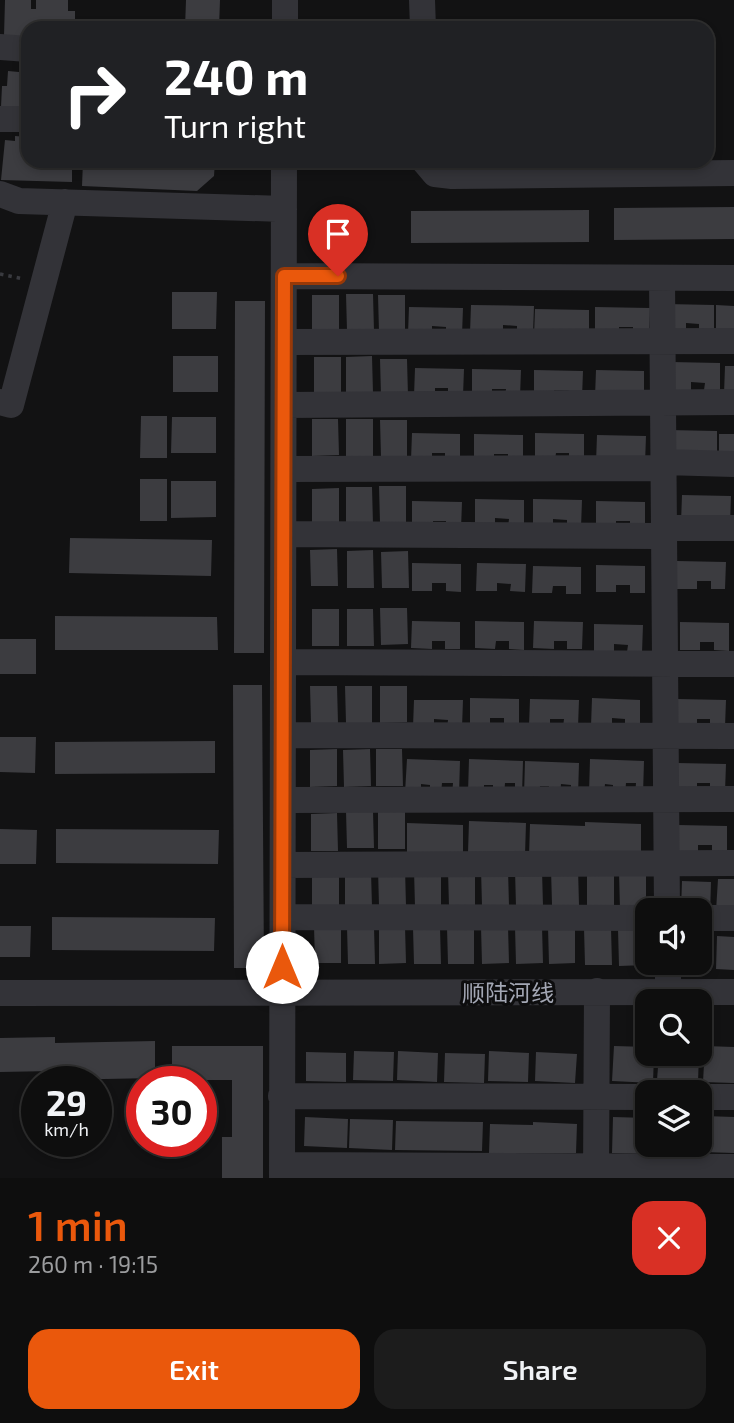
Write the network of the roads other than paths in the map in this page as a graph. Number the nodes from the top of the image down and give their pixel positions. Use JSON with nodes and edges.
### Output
{"nodes":[{"id":1,"x":285,"y":0,"type":"edge"},
{"id":2,"x":422,"y":0,"type":"edge"},
{"id":3,"x":285,"y":21,"type":"edge"},
{"id":4,"x":423,"y":21,"type":"edge"},
{"id":5,"x":0,"y":47,"type":"edge"},
{"id":6,"x":21,"y":48,"type":"edge"},
{"id":7,"x":0,"y":118,"type":"edge"},
{"id":8,"x":21,"y":119,"type":"edge"},
{"id":9,"x":284,"y":168,"type":"edge"},
{"id":10,"x":430,"y":168,"type":"edge"},
{"id":11,"x":734,"y":173,"type":"edge"},
{"id":12,"x":0,"y":194,"type":"edge"},
{"id":13,"x":65,"y":202,"type":"junction"},
{"id":14,"x":284,"y":209,"type":"junction"},
{"id":15,"x":284,"y":276,"type":"junction"},
{"id":16,"x":662,"y":278,"type":"junction"},
{"id":17,"x":734,"y":278,"type":"edge"},
{"id":18,"x":734,"y":341,"type":"edge"},
{"id":19,"x":284,"y":342,"type":"junction"},
{"id":20,"x":662,"y":342,"type":"junction"},
{"id":21,"x":0,"y":402,"type":"edge"},
{"id":22,"x":663,"y":402,"type":"junction"},
{"id":23,"x":734,"y":402,"type":"edge"},
{"id":24,"x":284,"y":405,"type":"junction"},
{"id":25,"x":663,"y":462,"type":"junction"},
{"id":26,"x":734,"y":464,"type":"edge"},
{"id":27,"x":284,"y":469,"type":"junction"},
{"id":28,"x":664,"y":528,"type":"junction"},
{"id":29,"x":734,"y":528,"type":"edge"},
{"id":30,"x":284,"y":534,"type":"junction"},
{"id":31,"x":283,"y":662,"type":"junction"},
{"id":32,"x":665,"y":664,"type":"junction"},
{"id":33,"x":734,"y":664,"type":"edge"},
{"id":34,"x":283,"y":735,"type":"junction"},
{"id":35,"x":666,"y":736,"type":"junction"},
{"id":36,"x":734,"y":736,"type":"edge"},
{"id":37,"x":666,"y":799,"type":"junction"},
{"id":38,"x":734,"y":799,"type":"edge"},
{"id":39,"x":283,"y":800,"type":"junction"},
{"id":40,"x":667,"y":863,"type":"junction"},
{"id":41,"x":734,"y":863,"type":"edge"},
{"id":42,"x":283,"y":866,"type":"junction"},
{"id":43,"x":667,"y":898,"type":"edge"},
{"id":44,"x":283,"y":918,"type":"junction"},
{"id":45,"x":635,"y":918,"type":"edge"},
{"id":46,"x":712,"y":918,"type":"edge"},
{"id":47,"x":734,"y":918,"type":"edge"},
{"id":48,"x":635,"y":991,"type":"edge"},
{"id":49,"x":0,"y":992,"type":"edge"},
{"id":50,"x":282,"y":992,"type":"junction"},
{"id":51,"x":597,"y":992,"type":"junction"},
{"id":52,"x":712,"y":992,"type":"edge"},
{"id":53,"x":734,"y":992,"type":"edge"},
{"id":54,"x":281,"y":1096,"type":"junction"},
{"id":55,"x":596,"y":1097,"type":"junction"},
{"id":56,"x":635,"y":1097,"type":"edge"},
{"id":57,"x":712,"y":1097,"type":"edge"},
{"id":58,"x":734,"y":1097,"type":"edge"},
{"id":59,"x":734,"y":1167,"type":"edge"},
{"id":60,"x":282,"y":1172,"type":"edge"},
{"id":61,"x":597,"y":1172,"type":"edge"}],
"edges":[{"from":1,"to":3,"type":"street"},
{"from":2,"to":4,"type":"street"},
{"from":5,"to":6,"type":"street"},
{"from":7,"to":8,"type":"street"},
{"from":9,"to":14,"type":"street"},
{"from":10,"to":11,"type":"street"},
{"from":12,"to":13,"type":"street"},
{"from":13,"to":14,"type":"street"},
{"from":13,"to":21,"type":"street"},
{"from":14,"to":15,"type":"street"},
{"from":15,"to":16,"type":"street"},
{"from":15,"to":19,"type":"street"},
{"from":16,"to":17,"type":"street"},
{"from":16,"to":20,"type":"street"},
{"from":18,"to":20,"type":"street"},
{"from":19,"to":20,"type":"street"},
{"from":19,"to":24,"type":"street"},
{"from":20,"to":22,"type":"street"},
{"from":22,"to":23,"type":"street"},
{"from":22,"to":24,"type":"street"},
{"from":22,"to":25,"type":"street"},
{"from":24,"to":27,"type":"street"},
{"from":25,"to":26,"type":"street"},
{"from":25,"to":27,"type":"street"},
{"from":25,"to":28,"type":"street"},
{"from":27,"to":30,"type":"street"},
{"from":28,"to":29,"type":"street"},
{"from":28,"to":30,"type":"street"},
{"from":28,"to":32,"type":"street"},
{"from":30,"to":31,"type":"street"},
{"from":31,"to":32,"type":"street"},
{"from":31,"to":34,"type":"street"},
{"from":32,"to":33,"type":"street"},
{"from":32,"to":35,"type":"street"},
{"from":34,"to":35,"type":"street"},
{"from":34,"to":39,"type":"street"},
{"from":35,"to":36,"type":"street"},
{"from":35,"to":37,"type":"street"},
{"from":37,"to":38,"type":"street"},
{"from":37,"to":39,"type":"street"},
{"from":37,"to":40,"type":"street"},
{"from":39,"to":42,"type":"street"},
{"from":40,"to":41,"type":"street"},
{"from":40,"to":42,"type":"street"},
{"from":40,"to":43,"type":"street"},
{"from":42,"to":44,"type":"street"},
{"from":44,"to":45,"type":"street"},
{"from":44,"to":50,"type":"street"},
{"from":46,"to":47,"type":"street"},
{"from":48,"to":51,"type":"street","name":"顺陆河线"},
{"from":49,"to":50,"type":"street","name":"顺陆河线"},
{"from":50,"to":51,"type":"street","name":"顺陆河线"},
{"from":50,"to":54,"type":"street"},
{"from":51,"to":55,"type":"street"},
{"from":52,"to":53,"type":"street","name":"顺陆河线"},
{"from":54,"to":55,"type":"street"},
{"from":54,"to":60,"type":"street"},
{"from":55,"to":56,"type":"street"},
{"from":55,"to":61,"type":"street"},
{"from":57,"to":58,"type":"street"},
{"from":59,"to":61,"type":"street"},
{"from":60,"to":61,"type":"street"}]}
